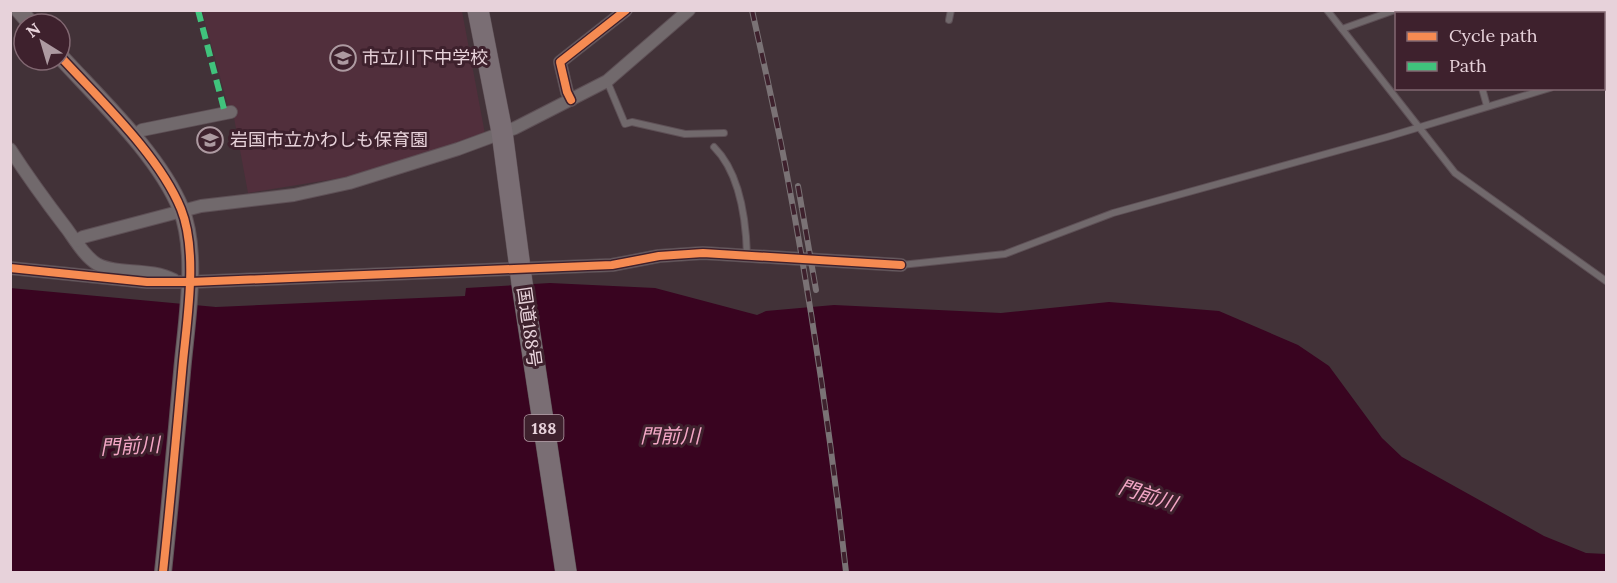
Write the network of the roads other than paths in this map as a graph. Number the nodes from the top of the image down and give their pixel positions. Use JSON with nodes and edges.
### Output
{"nodes":[{"id":1,"x":478,"y":10,"type":"edge"},
{"id":2,"x":626,"y":10,"type":"edge"},
{"id":3,"x":689,"y":10,"type":"edge"},
{"id":4,"x":951,"y":10,"type":"edge"},
{"id":5,"x":1327,"y":10,"type":"edge"},
{"id":6,"x":1395,"y":10,"type":"edge"},
{"id":7,"x":949,"y":20,"type":"dead end"},
{"id":8,"x":1342,"y":29,"type":"junction"},
{"id":9,"x":72,"y":69,"type":"edge"},
{"id":10,"x":607,"y":81,"type":"junction"},
{"id":11,"x":1483,"y":90,"type":"edge"},
{"id":12,"x":1543,"y":90,"type":"edge"},
{"id":13,"x":571,"y":100,"type":"junction"},
{"id":14,"x":1487,"y":106,"type":"junction"},
{"id":15,"x":231,"y":112,"type":"dead end"},
{"id":16,"x":1419,"y":127,"type":"junction"},
{"id":17,"x":502,"y":132,"type":"junction"},
{"id":18,"x":724,"y":133,"type":"dead end"},
{"id":19,"x":133,"y":137,"type":"junction"},
{"id":20,"x":714,"y":147,"type":"dead end"},
{"id":21,"x":10,"y":149,"type":"edge"},
{"id":22,"x":182,"y":210,"type":"junction"},
{"id":23,"x":76,"y":241,"type":"junction"},
{"id":24,"x":747,"y":256,"type":"junction"},
{"id":25,"x":901,"y":265,"type":"joint"},
{"id":26,"x":10,"y":268,"type":"edge"},
{"id":27,"x":522,"y":275,"type":"junction"},
{"id":28,"x":1606,"y":281,"type":"edge"},
{"id":29,"x":185,"y":286,"type":"junction"},
{"id":30,"x":164,"y":573,"type":"edge"},
{"id":31,"x":567,"y":573,"type":"edge"}],
"edges":[{"from":1,"to":17,"type":"highway","name":"国道188号","number":"188"},
{"from":2,"to":13,"type":"street"},
{"from":3,"to":10,"type":"street"},
{"from":4,"to":7,"type":"lane"},
{"from":5,"to":8,"type":"lane"},
{"from":6,"to":8,"type":"lane"},
{"from":8,"to":16,"type":"lane"},
{"from":9,"to":19,"type":"street"},
{"from":10,"to":13,"type":"street"},
{"from":10,"to":18,"type":"lane"},
{"from":11,"to":14,"type":"lane"},
{"from":12,"to":14,"type":"lane"},
{"from":13,"to":17,"type":"street"},
{"from":14,"to":16,"type":"lane"},
{"from":15,"to":19,"type":"street"},
{"from":16,"to":25,"type":"lane"},
{"from":16,"to":28,"type":"lane"},
{"from":17,"to":22,"type":"street"},
{"from":17,"to":27,"type":"highway","name":"国道188号","number":"188"},
{"from":19,"to":22,"type":"street"},
{"from":20,"to":24,"type":"lane"},
{"from":21,"to":23,"type":"street"},
{"from":22,"to":23,"type":"street"},
{"from":22,"to":29,"type":"street"},
{"from":23,"to":29,"type":"street"},
{"from":24,"to":25,"type":"street"},
{"from":24,"to":27,"type":"street"},
{"from":26,"to":29,"type":"street"},
{"from":27,"to":29,"type":"street"},
{"from":27,"to":31,"type":"highway","name":"国道188号","number":"188"},
{"from":29,"to":30,"type":"street"}]}
